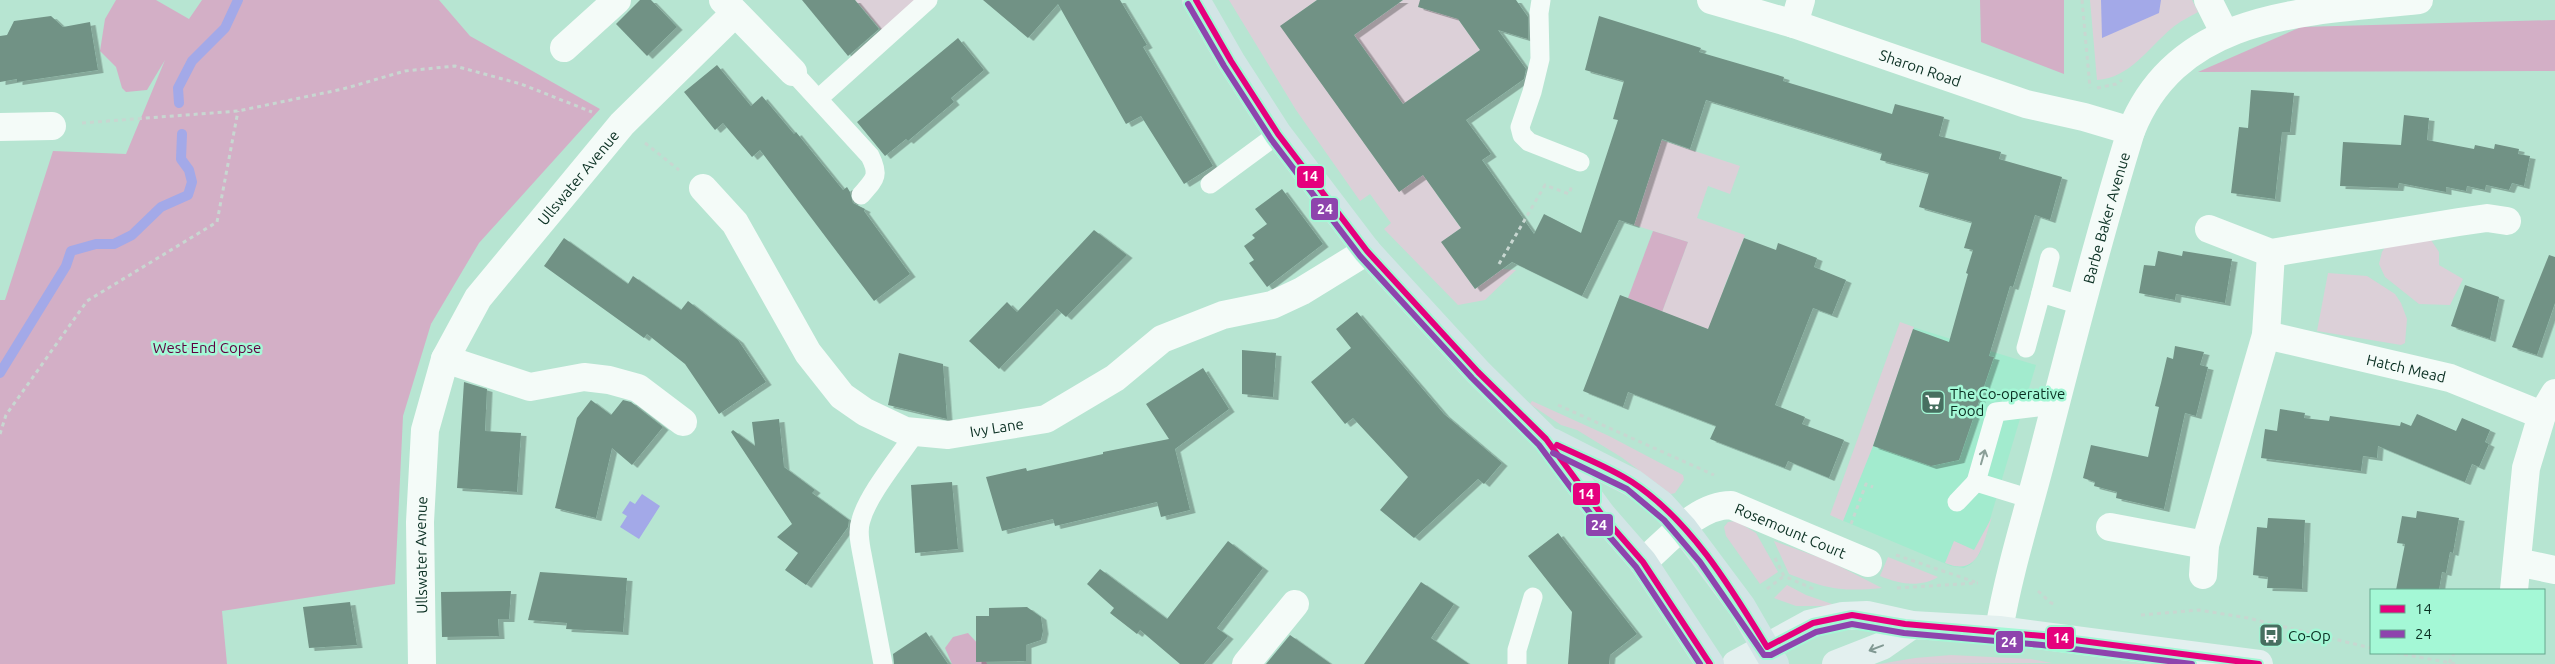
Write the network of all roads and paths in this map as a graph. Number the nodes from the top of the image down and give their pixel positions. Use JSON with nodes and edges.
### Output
{"nodes":[{"id":1,"x":617,"y":0,"type":"edge"},
{"id":2,"x":928,"y":0,"type":"edge"},
{"id":3,"x":1196,"y":0,"type":"edge"},
{"id":4,"x":1541,"y":0,"type":"edge"},
{"id":5,"x":1711,"y":0,"type":"edge"},
{"id":6,"x":2082,"y":0,"type":"edge"},
{"id":7,"x":2208,"y":0,"type":"edge"},
{"id":8,"x":2419,"y":0,"type":"edge"},
{"id":9,"x":729,"y":7,"type":"edge"},
{"id":10,"x":1798,"y":12,"type":"edge"},
{"id":11,"x":2225,"y":34,"type":"junction"},
{"id":12,"x":564,"y":48,"type":"dead end"},
{"id":13,"x":793,"y":72,"type":"joint"},
{"id":14,"x":2090,"y":89,"type":"dead end"},
{"id":15,"x":818,"y":99,"type":"junction"},
{"id":16,"x":238,"y":111,"type":"junction"},
{"id":17,"x":622,"y":124,"type":"junction"},
{"id":18,"x":52,"y":126,"type":"joint"},
{"id":19,"x":0,"y":127,"type":"edge"},
{"id":20,"x":2131,"y":131,"type":"junction"},
{"id":21,"x":1278,"y":134,"type":"junction"},
{"id":22,"x":1580,"y":162,"type":"joint"},
{"id":23,"x":1210,"y":184,"type":"dead end"},
{"id":24,"x":703,"y":188,"type":"joint"},
{"id":25,"x":861,"y":195,"type":"dead end"},
{"id":26,"x":2507,"y":221,"type":"dead end"},
{"id":27,"x":2209,"y":229,"type":"dead end"},
{"id":28,"x":1367,"y":251,"type":"junction"},
{"id":29,"x":2271,"y":254,"type":"junction"},
{"id":30,"x":2050,"y":257,"type":"dead end"},
{"id":31,"x":1499,"y":264,"type":"dead end"},
{"id":32,"x":2041,"y":293,"type":"junction"},
{"id":33,"x":2080,"y":305,"type":"junction"},
{"id":34,"x":2266,"y":335,"type":"junction"},
{"id":35,"x":2026,"y":348,"type":"dead end"},
{"id":36,"x":445,"y":359,"type":"junction"},
{"id":37,"x":1555,"y":404,"type":"dead end"},
{"id":38,"x":2549,"y":404,"type":"edge"},
{"id":39,"x":2056,"y":405,"type":"junction"},
{"id":40,"x":683,"y":422,"type":"dead end"},
{"id":41,"x":916,"y":432,"type":"junction"},
{"id":42,"x":0,"y":434,"type":"edge"},
{"id":43,"x":1546,"y":439,"type":"junction"},
{"id":44,"x":1719,"y":477,"type":"dead end"},
{"id":45,"x":1976,"y":482,"type":"junction"},
{"id":46,"x":1873,"y":487,"type":"dead end"},
{"id":47,"x":2031,"y":499,"type":"junction"},
{"id":48,"x":1957,"y":502,"type":"dead end"},
{"id":49,"x":1850,"y":525,"type":"dead end"},
{"id":50,"x":2110,"y":527,"type":"dead end"},
{"id":51,"x":1683,"y":528,"type":"junction"},
{"id":52,"x":2205,"y":545,"type":"junction"},
{"id":53,"x":1879,"y":558,"type":"joint"},
{"id":54,"x":1643,"y":562,"type":"junction"},
{"id":55,"x":2517,"y":562,"type":"junction"},
{"id":56,"x":2555,"y":570,"type":"edge"},
{"id":57,"x":1981,"y":574,"type":"dead end"},
{"id":58,"x":2203,"y":575,"type":"dead end"},
{"id":59,"x":2035,"y":588,"type":"dead end"},
{"id":60,"x":2514,"y":589,"type":"edge"},
{"id":61,"x":1533,"y":597,"type":"dead end"},
{"id":62,"x":1295,"y":604,"type":"dead end"},
{"id":63,"x":2060,"y":605,"type":"dead end"},
{"id":64,"x":2138,"y":615,"type":"dead end"},
{"id":65,"x":1912,"y":625,"type":"junction"},
{"id":66,"x":1999,"y":630,"type":"junction"},
{"id":67,"x":2370,"y":648,"type":"edge"},
{"id":68,"x":2401,"y":654,"type":"edge"},
{"id":69,"x":1771,"y":655,"type":"edge"},
{"id":70,"x":422,"y":664,"type":"edge"},
{"id":71,"x":883,"y":664,"type":"edge"},
{"id":72,"x":1246,"y":664,"type":"edge"},
{"id":73,"x":1517,"y":664,"type":"edge"},
{"id":74,"x":1710,"y":664,"type":"edge"},
{"id":75,"x":1736,"y":664,"type":"edge"},
{"id":76,"x":1836,"y":664,"type":"edge"},
{"id":77,"x":2259,"y":664,"type":"edge"},
{"id":78,"x":2449,"y":664,"type":"edge"},
{"id":79,"x":2457,"y":664,"type":"edge"}],
"edges":[{"from":1,"to":12,"type":"street"},
{"from":2,"to":15,"type":"lane"},
{"from":3,"to":21,"type":"main road"},
{"from":4,"to":22,"type":"lane"},
{"from":5,"to":10,"type":"street","name":"Sharon Road"},
{"from":6,"to":14,"type":"path"},
{"from":7,"to":11,"type":"street"},
{"from":8,"to":11,"type":"street","name":"Barbe Baker Avenue"},
{"from":9,"to":13,"type":"street"},
{"from":9,"to":17,"type":"street","name":"Ullswater Avenue"},
{"from":10,"to":20,"type":"street","name":"Sharon Road"},
{"from":11,"to":20,"type":"street","name":"Barbe Baker Avenue"},
{"from":13,"to":15,"type":"lane"},
{"from":15,"to":25,"type":"lane"},
{"from":16,"to":17,"type":"path"},
{"from":16,"to":18,"type":"path"},
{"from":16,"to":42,"type":"path"},
{"from":17,"to":24,"type":"path"},
{"from":17,"to":36,"type":"street","name":"Ullswater Avenue"},
{"from":18,"to":19,"type":"street"},
{"from":20,"to":33,"type":"street","name":"Barbe Baker Avenue"},
{"from":21,"to":23,"type":"lane"},
{"from":21,"to":28,"type":"main road"},
{"from":22,"to":31,"type":"path"},
{"from":24,"to":41,"type":"street","name":"Ivy Lane"},
{"from":26,"to":29,"type":"street"},
{"from":27,"to":29,"type":"street"},
{"from":28,"to":41,"type":"street","name":"Ivy Lane"},
{"from":28,"to":43,"type":"main road"},
{"from":29,"to":34,"type":"street"},
{"from":30,"to":32,"type":"lane"},
{"from":32,"to":33,"type":"lane"},
{"from":32,"to":35,"type":"lane"},
{"from":33,"to":39,"type":"street","name":"Barbe Baker Avenue"},
{"from":34,"to":38,"type":"street","name":"Hatch Mead"},
{"from":34,"to":52,"type":"street"},
{"from":36,"to":40,"type":"street"},
{"from":36,"to":70,"type":"street","name":"Ullswater Avenue"},
{"from":37,"to":44,"type":"path"},
{"from":38,"to":55,"type":"street","name":"Hatch Mead"},
{"from":45,"to":39,"type":"lane","one_way":true},
{"from":39,"to":47,"type":"street","name":"Barbe Baker Avenue"},
{"from":41,"to":71,"type":"lane"},
{"from":43,"to":51,"type":"main road"},
{"from":43,"to":54,"type":"main road"},
{"from":45,"to":47,"type":"lane"},
{"from":45,"to":48,"type":"lane"},
{"from":46,"to":49,"type":"path"},
{"from":47,"to":66,"type":"street","name":"Barbe Baker Avenue"},
{"from":50,"to":52,"type":"street"},
{"from":51,"to":53,"type":"street","name":"Rosemount Court"},
{"from":51,"to":54,"type":"street","name":"Rosemount Court"},
{"from":51,"to":69,"type":"main road"},
{"from":52,"to":58,"type":"street"},
{"from":53,"to":57,"type":"path"},
{"from":54,"to":74,"type":"main road"},
{"from":55,"to":56,"type":"street"},
{"from":55,"to":60,"type":"street","name":"Hatch Mead"},
{"from":59,"to":63,"type":"path"},
{"from":61,"to":73,"type":"lane"},
{"from":62,"to":72,"type":"street"},
{"from":64,"to":67,"type":"path"},
{"from":65,"to":66,"type":"main road"},
{"from":65,"to":69,"type":"main road"},
{"from":65,"to":76,"type":"main road","one_way":true},
{"from":66,"to":77,"type":"main road"},
{"from":68,"to":78,"type":"path"},
{"from":69,"to":75,"type":"main road"},
{"from":78,"to":79,"type":"path"}]}
